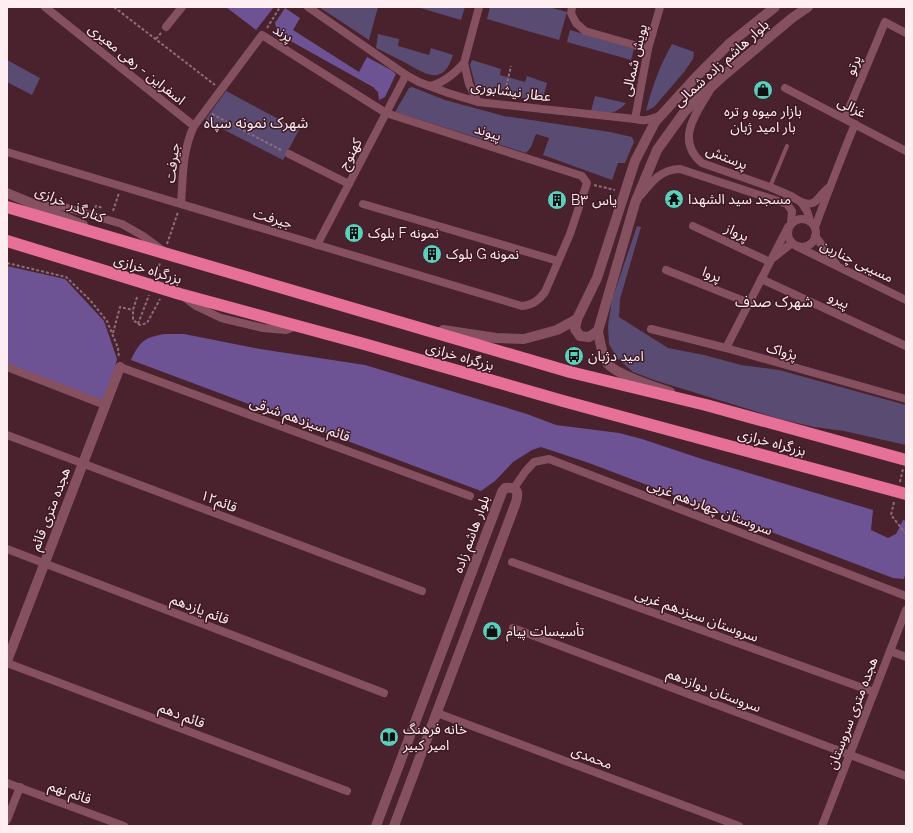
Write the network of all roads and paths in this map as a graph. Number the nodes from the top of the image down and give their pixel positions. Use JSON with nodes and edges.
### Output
{"nodes":[{"id":1,"x":45,"y":7,"type":"edge"},
{"id":2,"x":114,"y":7,"type":"edge"},
{"id":3,"x":182,"y":7,"type":"edge"},
{"id":4,"x":280,"y":7,"type":"edge"},
{"id":5,"x":308,"y":7,"type":"edge"},
{"id":6,"x":480,"y":7,"type":"edge"},
{"id":7,"x":572,"y":7,"type":"edge"},
{"id":8,"x":660,"y":7,"type":"edge"},
{"id":9,"x":776,"y":7,"type":"edge"},
{"id":10,"x":808,"y":7,"type":"edge"},
{"id":11,"x":166,"y":27,"type":"dead end"},
{"id":12,"x":906,"y":33,"type":"edge"},
{"id":13,"x":262,"y":35,"type":"junction"},
{"id":14,"x":648,"y":49,"type":"junction"},
{"id":15,"x":464,"y":63,"type":"junction"},
{"id":16,"x":511,"y":66,"type":"dead end"},
{"id":17,"x":406,"y":75,"type":"junction"},
{"id":18,"x":430,"y":86,"type":"junction"},
{"id":19,"x":712,"y":86,"type":"junction"},
{"id":20,"x":785,"y":88,"type":"dead end"},
{"id":21,"x":221,"y":90,"type":"junction"},
{"id":22,"x":478,"y":102,"type":"junction"},
{"id":23,"x":506,"y":105,"type":"junction"},
{"id":24,"x":386,"y":112,"type":"junction"},
{"id":25,"x":662,"y":115,"type":"junction"},
{"id":26,"x":208,"y":117,"type":"dead end"},
{"id":27,"x":845,"y":118,"type":"junction"},
{"id":28,"x":637,"y":120,"type":"junction"},
{"id":29,"x":856,"y":124,"type":"junction"},
{"id":30,"x":194,"y":126,"type":"junction"},
{"id":31,"x":648,"y":137,"type":"junction"},
{"id":32,"x":787,"y":146,"type":"dead end"},
{"id":33,"x":906,"y":151,"type":"edge"},
{"id":34,"x":7,"y":152,"type":"edge"},
{"id":35,"x":289,"y":154,"type":"joint"},
{"id":36,"x":587,"y":183,"type":"junction"},
{"id":37,"x":348,"y":184,"type":"junction"},
{"id":38,"x":121,"y":186,"type":"junction"},
{"id":39,"x":770,"y":187,"type":"junction"},
{"id":40,"x":828,"y":188,"type":"junction"},
{"id":41,"x":625,"y":192,"type":"junction"},
{"id":42,"x":7,"y":194,"type":"edge"},
{"id":43,"x":801,"y":202,"type":"junction"},
{"id":44,"x":635,"y":203,"type":"junction"},
{"id":45,"x":181,"y":204,"type":"junction"},
{"id":46,"x":363,"y":204,"type":"dead end"},
{"id":47,"x":39,"y":206,"type":"junction"},
{"id":48,"x":7,"y":207,"type":"edge"},
{"id":49,"x":114,"y":212,"type":"dead end"},
{"id":50,"x":175,"y":223,"type":"dead end"},
{"id":51,"x":813,"y":224,"type":"junction"},
{"id":52,"x":790,"y":225,"type":"junction"},
{"id":53,"x":694,"y":226,"type":"dead end"},
{"id":54,"x":816,"y":236,"type":"junction"},
{"id":55,"x":7,"y":241,"type":"edge"},
{"id":56,"x":122,"y":241,"type":"junction"},
{"id":57,"x":794,"y":244,"type":"junction"},
{"id":58,"x":317,"y":245,"type":"junction"},
{"id":59,"x":7,"y":250,"type":"edge"},
{"id":60,"x":169,"y":255,"type":"junction"},
{"id":61,"x":67,"y":260,"type":"junction"},
{"id":62,"x":558,"y":262,"type":"junction"},
{"id":63,"x":770,"y":262,"type":"junction"},
{"id":64,"x":7,"y":263,"type":"edge"},
{"id":65,"x":837,"y":265,"type":"junction"},
{"id":66,"x":666,"y":270,"type":"dead end"},
{"id":67,"x":761,"y":279,"type":"junction"},
{"id":68,"x":137,"y":297,"type":"dead end"},
{"id":69,"x":161,"y":298,"type":"dead end"},
{"id":70,"x":147,"y":300,"type":"dead end"},
{"id":71,"x":906,"y":300,"type":"edge"},
{"id":72,"x":749,"y":303,"type":"junction"},
{"id":73,"x":133,"y":310,"type":"junction"},
{"id":74,"x":577,"y":319,"type":"junction"},
{"id":75,"x":138,"y":324,"type":"junction"},
{"id":76,"x":406,"y":325,"type":"junction"},
{"id":77,"x":651,"y":329,"type":"dead end"},
{"id":78,"x":598,"y":331,"type":"junction"},
{"id":79,"x":113,"y":333,"type":"junction"},
{"id":80,"x":906,"y":346,"type":"edge"},
{"id":81,"x":726,"y":348,"type":"junction"},
{"id":82,"x":7,"y":367,"type":"edge"},
{"id":83,"x":120,"y":367,"type":"junction"},
{"id":84,"x":906,"y":399,"type":"edge"},
{"id":85,"x":105,"y":405,"type":"junction"},
{"id":86,"x":706,"y":405,"type":"junction"},
{"id":87,"x":7,"y":435,"type":"edge"},
{"id":88,"x":906,"y":458,"type":"edge"},
{"id":89,"x":83,"y":464,"type":"junction"},
{"id":90,"x":514,"y":488,"type":"junction"},
{"id":91,"x":470,"y":496,"type":"dead end"},
{"id":92,"x":906,"y":496,"type":"edge"},
{"id":93,"x":891,"y":515,"type":"dead end"},
{"id":94,"x":906,"y":534,"type":"edge"},
{"id":95,"x":7,"y":549,"type":"edge"},
{"id":96,"x":512,"y":562,"type":"dead end"},
{"id":97,"x":44,"y":563,"type":"junction"},
{"id":98,"x":422,"y":591,"type":"dead end"},
{"id":99,"x":906,"y":596,"type":"edge"},
{"id":100,"x":460,"y":604,"type":"junction"},
{"id":101,"x":476,"y":609,"type":"junction"},
{"id":102,"x":906,"y":610,"type":"edge"},
{"id":103,"x":513,"y":628,"type":"dead end"},
{"id":104,"x":890,"y":651,"type":"junction"},
{"id":105,"x":906,"y":657,"type":"edge"},
{"id":106,"x":7,"y":662,"type":"edge"},
{"id":107,"x":874,"y":692,"type":"junction"},
{"id":108,"x":384,"y":693,"type":"dead end"},
{"id":109,"x":437,"y":713,"type":"junction"},
{"id":110,"x":850,"y":755,"type":"junction"},
{"id":111,"x":906,"y":776,"type":"edge"},
{"id":112,"x":7,"y":783,"type":"edge"},
{"id":113,"x":20,"y":788,"type":"junction"},
{"id":114,"x":347,"y":791,"type":"dead end"},
{"id":115,"x":7,"y":820,"type":"edge"},
{"id":116,"x":124,"y":826,"type":"edge"},
{"id":117,"x":376,"y":826,"type":"edge"},
{"id":118,"x":394,"y":826,"type":"edge"},
{"id":119,"x":739,"y":826,"type":"edge"},
{"id":120,"x":822,"y":826,"type":"edge"}],
"edges":[{"from":1,"to":30,"type":"street","name":"اسفراين - رهی معیری"},
{"from":2,"to":21,"type":"path"},
{"from":3,"to":11,"type":"street"},
{"from":4,"to":13,"type":"path"},
{"from":5,"to":17,"type":"street","name":"عطار نیشابوری"},
{"from":6,"to":15,"type":"street"},
{"from":7,"to":14,"type":"street"},
{"from":8,"to":14,"type":"street","name":"پویش شمالی"},
{"from":9,"to":25,"type":"street","name":"بلوار هاشم زاده شمالی"},
{"from":10,"to":19,"type":"street","name":"بلوار هاشم زاده شمالی"},
{"from":12,"to":27,"type":"street","name":"پرتو"},
{"from":13,"to":21,"type":"street","name":"پرند"},
{"from":13,"to":24,"type":"street","name":"پرند"},
{"from":14,"to":28,"type":"street","name":"پویش شمالی"},
{"from":15,"to":18,"type":"street"},
{"from":15,"to":22,"type":"street"},
{"from":16,"to":23,"type":"path"},
{"from":17,"to":18,"type":"street","name":"عطار نیشابوری"},
{"from":17,"to":24,"type":"street","name":"كهنوج"},
{"from":18,"to":22,"type":"street","name":"عطار نیشابوری"},
{"from":19,"to":39,"type":"street","name":"پرستش"},
{"from":19,"to":44,"type":"street","name":"بلوار هاشم زاده شمالی"},
{"from":20,"to":27,"type":"street","name":"غزالی"},
{"from":21,"to":30,"type":"street","name":"پرند"},
{"from":22,"to":23,"type":"street","name":"عطار نیشابوری"},
{"from":23,"to":28,"type":"street","name":"عطار نیشابوری"},
{"from":24,"to":36,"type":"street","name":"پیوند"},
{"from":24,"to":37,"type":"street","name":"كهنوج"},
{"from":25,"to":28,"type":"street","name":"عطار نیشابوری"},
{"from":25,"to":31,"type":"street","name":"بلوار هاشم زاده شمالی"},
{"from":26,"to":35,"type":"path"},
{"from":27,"to":29,"type":"street","name":"غزالی"},
{"from":28,"to":31,"type":"street"},
{"from":29,"to":33,"type":"street","name":"غزالی"},
{"from":29,"to":40,"type":"street"},
{"from":30,"to":45,"type":"street","name":"جیرفت"},
{"from":31,"to":41,"type":"street","name":"بلوار هاشم زاده شمالی"},
{"from":32,"to":39,"type":"lane"},
{"from":34,"to":38,"type":"street","name":"جيرفت"},
{"from":35,"to":37,"type":"street"},
{"from":36,"to":41,"type":"path"},
{"from":36,"to":62,"type":"street"},
{"from":37,"to":58,"type":"street","name":"كهنوج"},
{"from":38,"to":45,"type":"street","name":"جيرفت"},
{"from":38,"to":49,"type":"path"},
{"from":39,"to":43,"type":"street","name":"پرستش"},
{"from":40,"to":43,"type":"street"},
{"from":40,"to":51,"type":"street"},
{"from":41,"to":74,"type":"street","name":"بلوار هاشم زاده شمالی"},
{"from":42,"to":47,"type":"street","name":"کنارگذر خرازی"},
{"from":43,"to":51,"type":"street"},
{"from":44,"to":52,"type":"street","name":"پرستش"},
{"from":44,"to":78,"type":"street","name":"بلوار هاشم زاده شمالی"},
{"from":45,"to":50,"type":"path"},
{"from":45,"to":58,"type":"street","name":"جيرفت"},
{"from":46,"to":62,"type":"street"},
{"from":47,"to":56,"type":"street","name":"کنارگذر خرازی"},
{"from":47,"to":60,"type":"street"},
{"from":48,"to":56,"type":"highway","name":"بزرگراه خرازی"},
{"from":51,"to":52,"type":"street"},
{"from":51,"to":54,"type":"street"},
{"from":52,"to":57,"type":"street"},
{"from":52,"to":63,"type":"street"},
{"from":53,"to":63,"type":"street","name":"پرواز"},
{"from":54,"to":57,"type":"street"},
{"from":54,"to":65,"type":"street"},
{"from":55,"to":61,"type":"highway","name":"بزرگراه خرازی"},
{"from":56,"to":60,"type":"highway","name":"بزرگراه خرازی"},
{"from":57,"to":63,"type":"street"},
{"from":57,"to":65,"type":"street","name":"مسیبی چناربن"},
{"from":58,"to":62,"type":"street","name":"جيرفت"},
{"from":59,"to":61,"type":"highway"},
{"from":60,"to":76,"type":"highway","name":"بزرگراه خرازی"},
{"from":61,"to":92,"type":"highway","name":"بزرگراه خرازی"},
{"from":63,"to":67,"type":"street"},
{"from":64,"to":79,"type":"path"},
{"from":65,"to":71,"type":"street","name":"مسیبی چناربن"},
{"from":66,"to":72,"type":"street","name":"پروا"},
{"from":67,"to":72,"type":"street"},
{"from":67,"to":80,"type":"street","name":"پیرو"},
{"from":68,"to":73,"type":"path"},
{"from":69,"to":75,"type":"path"},
{"from":70,"to":75,"type":"path"},
{"from":72,"to":81,"type":"street"},
{"from":73,"to":75,"type":"path"},
{"from":73,"to":79,"type":"path"},
{"from":74,"to":76,"type":"street"},
{"from":74,"to":78,"type":"street"},
{"from":76,"to":86,"type":"highway","name":"بزرگراه خرازی"},
{"from":77,"to":81,"type":"street","name":"پژواک"},
{"from":78,"to":86,"type":"street","name":"بلوار هاشم زاده شمالی"},
{"from":79,"to":83,"type":"path"},
{"from":81,"to":84,"type":"street","name":"پژواک"},
{"from":82,"to":85,"type":"street"},
{"from":83,"to":85,"type":"street","name":"هجده متری قائم"},
{"from":83,"to":91,"type":"street","name":"قائم سیزدهم شرقی"},
{"from":85,"to":89,"type":"street","name":"هجده متری قائم"},
{"from":86,"to":88,"type":"highway","name":"بزرگراه خرازی"},
{"from":87,"to":89,"type":"street","name":"قائم۱۲"},
{"from":89,"to":97,"type":"street","name":"هجده متری قائم"},
{"from":89,"to":98,"type":"street","name":"قائم۱۲"},
{"from":90,"to":99,"type":"street","name":"سروستان چهاردهم غربی"},
{"from":90,"to":100,"type":"street","name":"بلوار هاشم زاده"},
{"from":90,"to":101,"type":"street"},
{"from":93,"to":94,"type":"path"},
{"from":95,"to":97,"type":"street","name":"قائم یازدهم"},
{"from":96,"to":107,"type":"street","name":"سروستان سیزدهم غربی"},
{"from":97,"to":106,"type":"street","name":"هجده متری قائم"},
{"from":97,"to":108,"type":"street","name":"قائم یازدهم"},
{"from":100,"to":101,"type":"street"},
{"from":100,"to":117,"type":"street","name":"بلوار هاشم زاده"},
{"from":101,"to":109,"type":"street"},
{"from":102,"to":104,"type":"street","name":"هجده متری سروستان"},
{"from":103,"to":110,"type":"street","name":"سروستان دوازدهم"},
{"from":104,"to":105,"type":"street"},
{"from":104,"to":107,"type":"street","name":"هجده متری سروستان"},
{"from":106,"to":114,"type":"street","name":"قائم دهم"},
{"from":107,"to":110,"type":"street","name":"هجده متری سروستان"},
{"from":109,"to":118,"type":"street"},
{"from":109,"to":119,"type":"street","name":"محمدی"},
{"from":110,"to":111,"type":"street","name":"سروستان دوازدهم"},
{"from":110,"to":120,"type":"street","name":"هجده متری سروستان"},
{"from":112,"to":113,"type":"street","name":"قائم نهم"},
{"from":113,"to":115,"type":"street"},
{"from":113,"to":116,"type":"street","name":"قائم نهم"}]}
